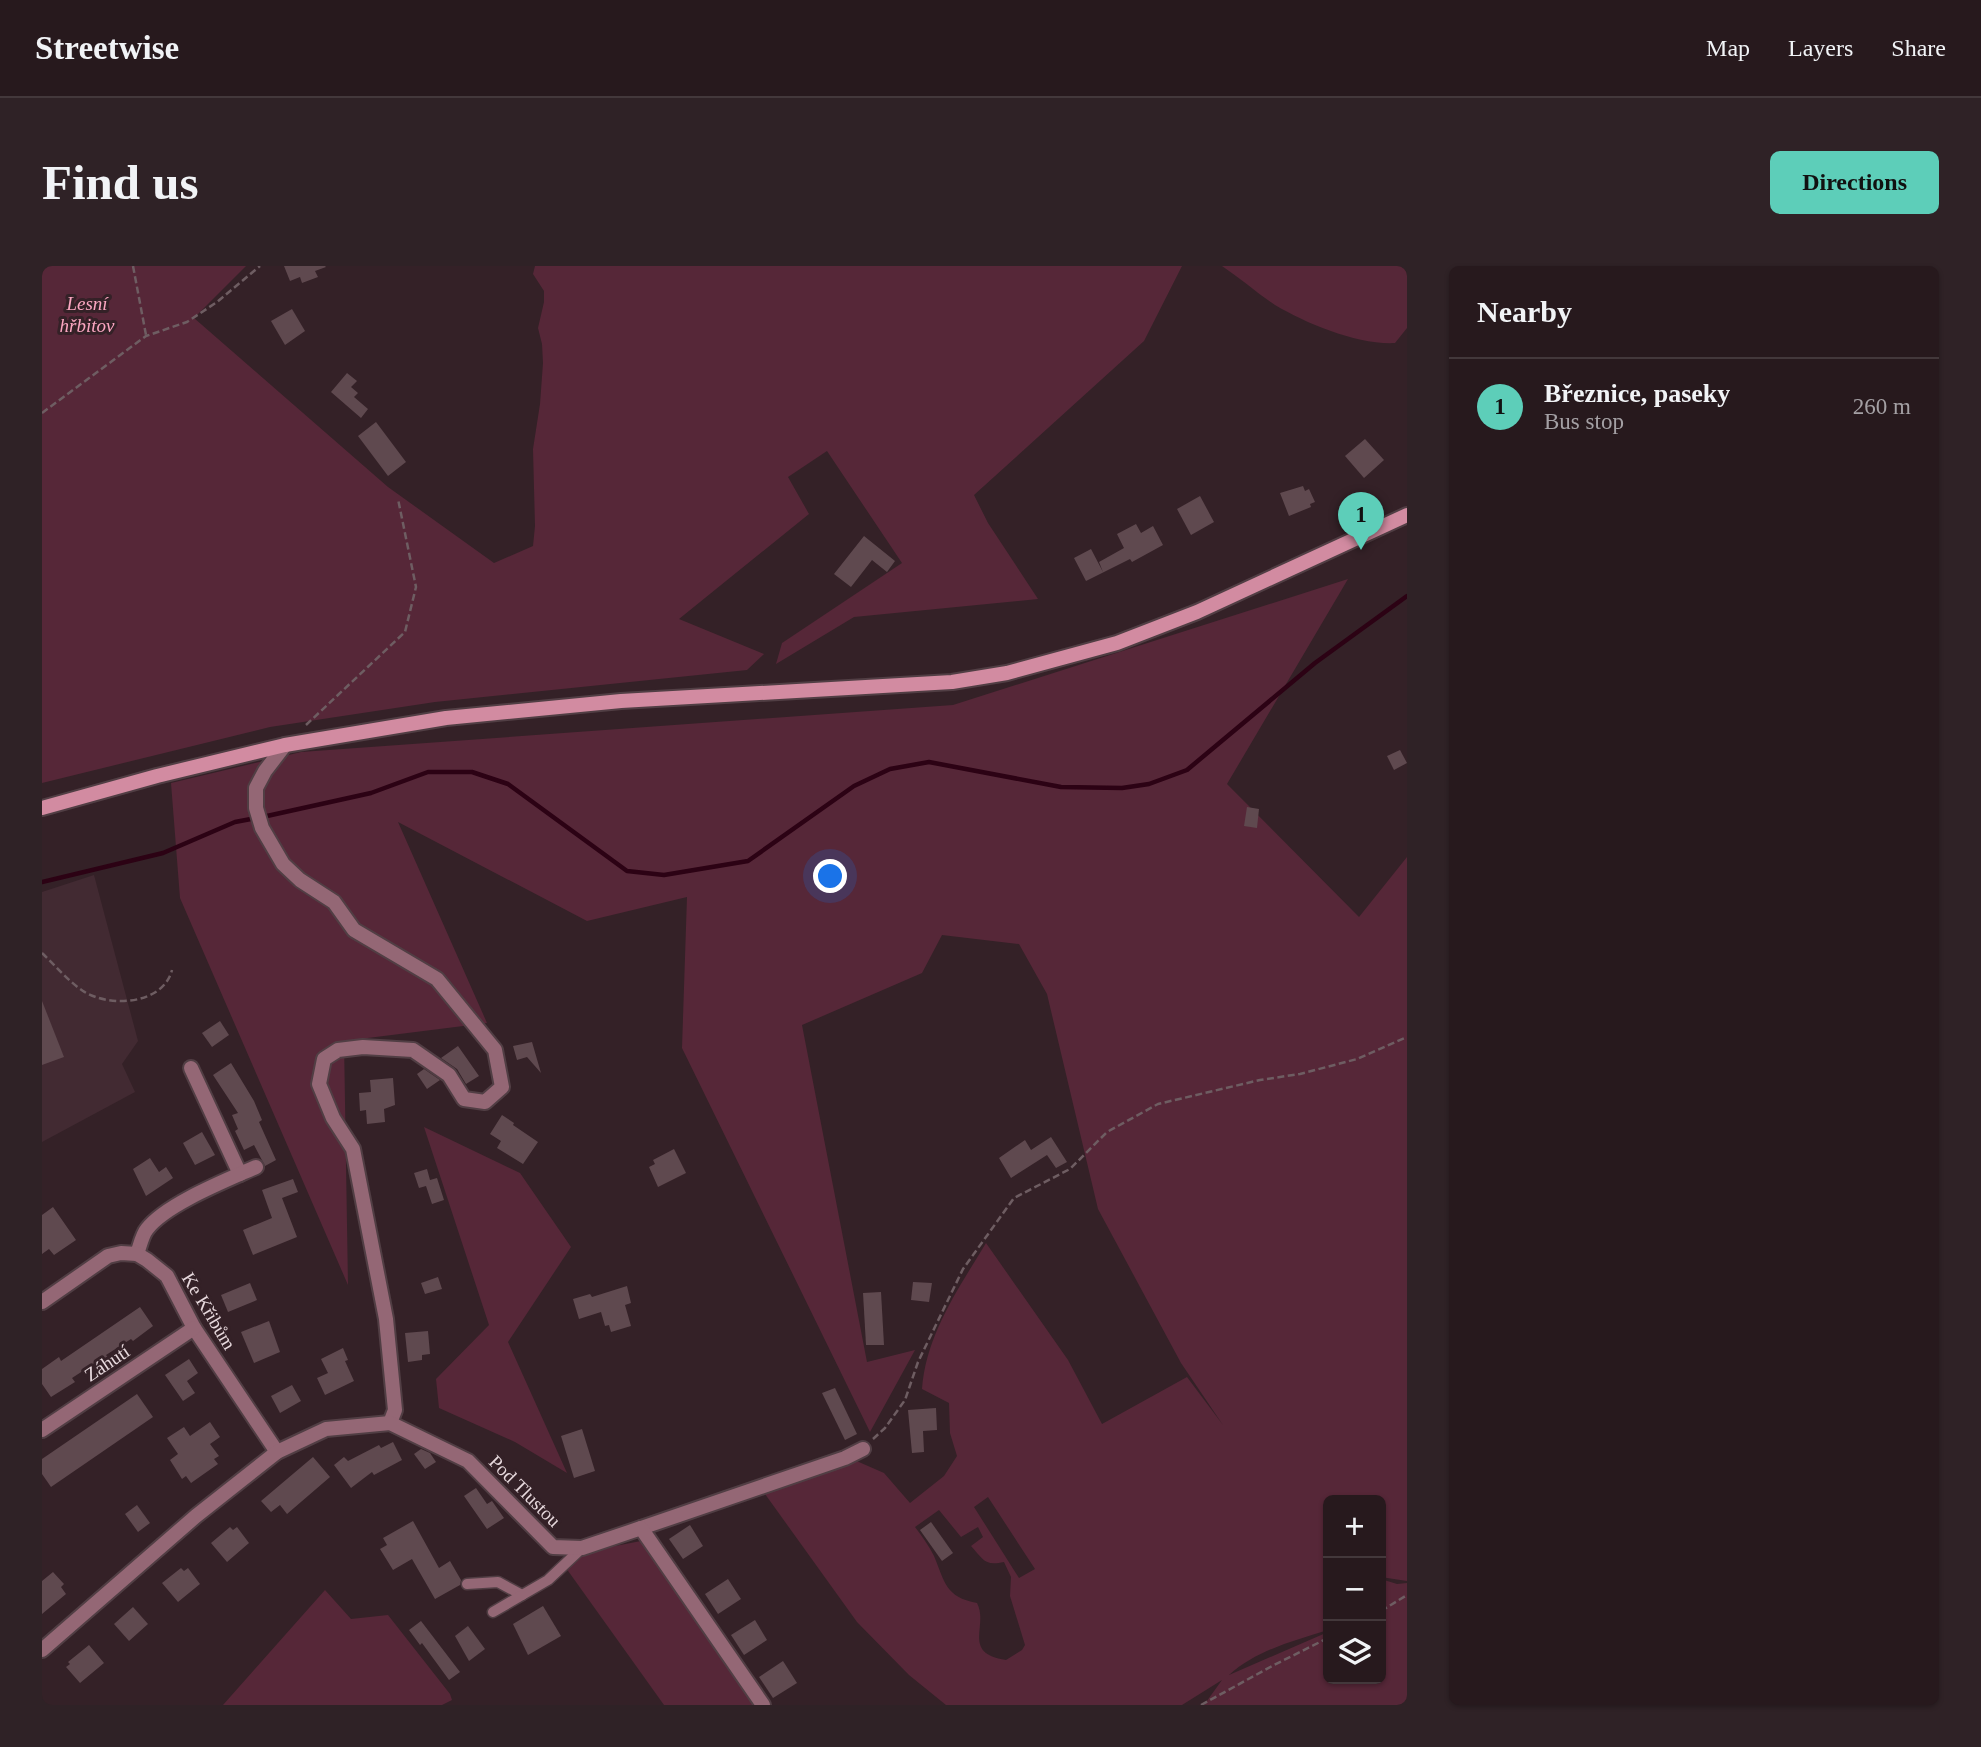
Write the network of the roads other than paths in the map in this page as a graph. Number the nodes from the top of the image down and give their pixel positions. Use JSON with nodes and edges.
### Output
{"nodes":[{"id":1,"x":1407,"y":515,"type":"edge"},
{"id":2,"x":285,"y":745,"type":"junction"},
{"id":3,"x":42,"y":808,"type":"edge"},
{"id":4,"x":191,"y":1068,"type":"dead end"},
{"id":5,"x":256,"y":1167,"type":"dead end"},
{"id":6,"x":240,"y":1174,"type":"junction"},
{"id":7,"x":137,"y":1254,"type":"junction"},
{"id":8,"x":42,"y":1302,"type":"edge"},
{"id":9,"x":194,"y":1328,"type":"junction"},
{"id":10,"x":390,"y":1423,"type":"junction"},
{"id":11,"x":42,"y":1430,"type":"edge"},
{"id":12,"x":863,"y":1449,"type":"road end"},
{"id":13,"x":276,"y":1452,"type":"junction"},
{"id":14,"x":641,"y":1528,"type":"junction"},
{"id":15,"x":582,"y":1548,"type":"junction"},
{"id":16,"x":467,"y":1584,"type":"dead end"},
{"id":17,"x":522,"y":1595,"type":"junction"},
{"id":18,"x":494,"y":1612,"type":"dead end"},
{"id":19,"x":42,"y":1650,"type":"edge"},
{"id":20,"x":763,"y":1705,"type":"edge"}],
"edges":[{"from":1,"to":2,"type":"main road"},
{"from":2,"to":3,"type":"main road"},
{"from":2,"to":10,"type":"street"},
{"from":4,"to":6,"type":"street"},
{"from":5,"to":6,"type":"street"},
{"from":6,"to":7,"type":"street"},
{"from":7,"to":8,"type":"street"},
{"from":7,"to":9,"type":"street","name":"Ke Křibům"},
{"from":9,"to":11,"type":"street","name":"Záhutí"},
{"from":9,"to":13,"type":"street","name":"Ke Křibům"},
{"from":10,"to":13,"type":"street"},
{"from":10,"to":15,"type":"street","name":"Pod Tlustou"},
{"from":12,"to":14,"type":"street","name":"Pod Tlustou"},
{"from":13,"to":19,"type":"street"},
{"from":14,"to":15,"type":"street","name":"Pod Tlustou"},
{"from":14,"to":20,"type":"street"},
{"from":15,"to":17,"type":"lane"},
{"from":16,"to":17,"type":"lane"},
{"from":17,"to":18,"type":"lane"}]}
